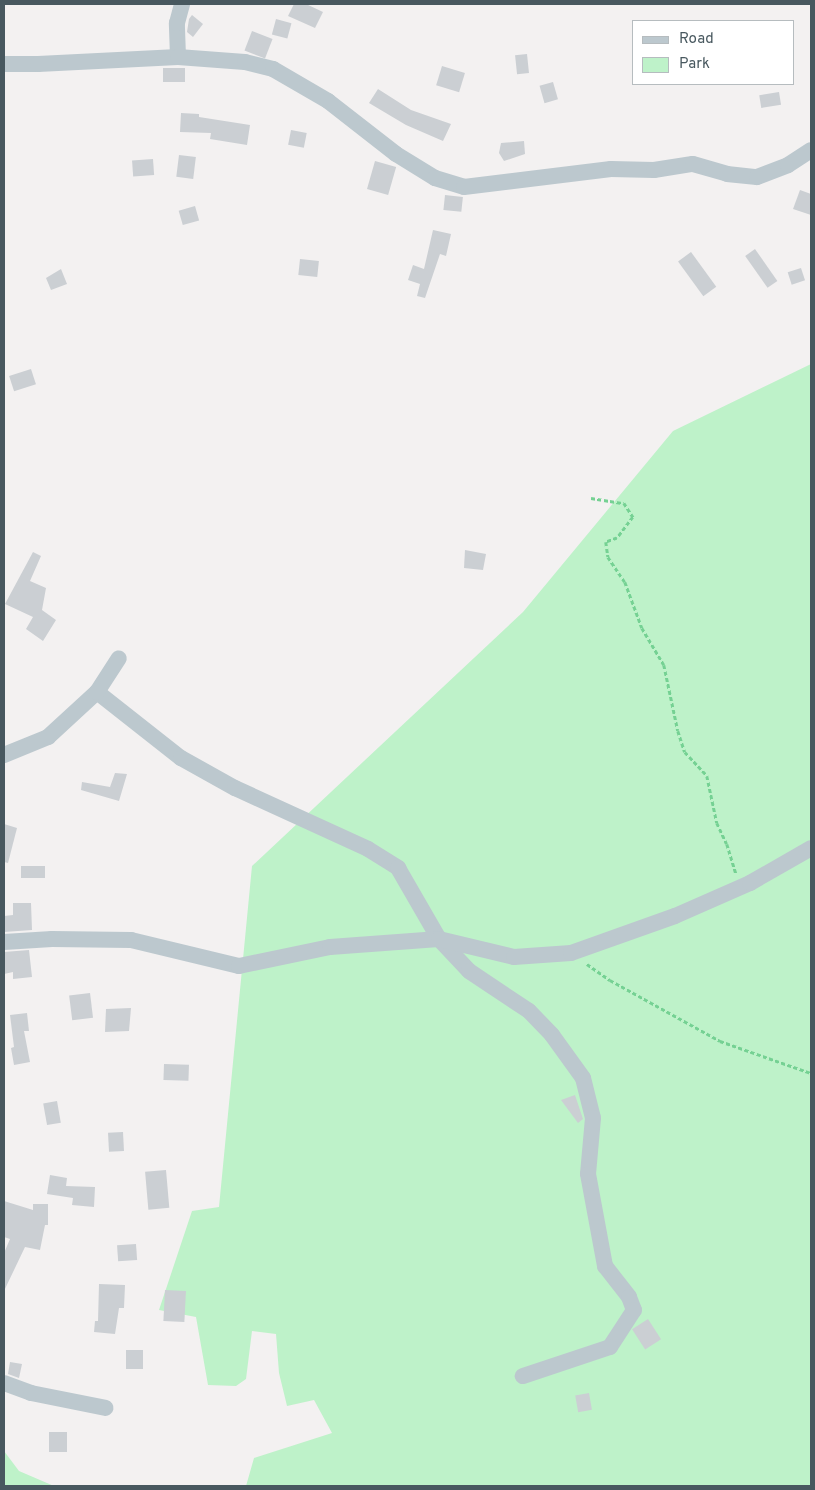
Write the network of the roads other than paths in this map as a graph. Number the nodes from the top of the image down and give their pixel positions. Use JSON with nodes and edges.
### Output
{"nodes":[{"id":1,"x":182,"y":4,"type":"edge"},
{"id":2,"x":178,"y":57,"type":"junction"},
{"id":3,"x":4,"y":64,"type":"edge"},
{"id":4,"x":811,"y":150,"type":"edge"},
{"id":5,"x":119,"y":658,"type":"dead end"},
{"id":6,"x":97,"y":692,"type":"junction"},
{"id":7,"x":4,"y":755,"type":"edge"},
{"id":8,"x":811,"y":848,"type":"edge"},
{"id":9,"x":438,"y":939,"type":"junction"},
{"id":10,"x":4,"y":942,"type":"edge"},
{"id":11,"x":523,"y":1376,"type":"dead end"},
{"id":12,"x":4,"y":1383,"type":"edge"},
{"id":13,"x":106,"y":1408,"type":"dead end"}],
"edges":[{"from":1,"to":2,"type":"street"},
{"from":2,"to":3,"type":"street"},
{"from":2,"to":4,"type":"street"},
{"from":5,"to":6,"type":"street"},
{"from":6,"to":7,"type":"street"},
{"from":6,"to":9,"type":"street"},
{"from":8,"to":9,"type":"street"},
{"from":9,"to":10,"type":"street"},
{"from":9,"to":11,"type":"street"},
{"from":12,"to":13,"type":"street"}]}
